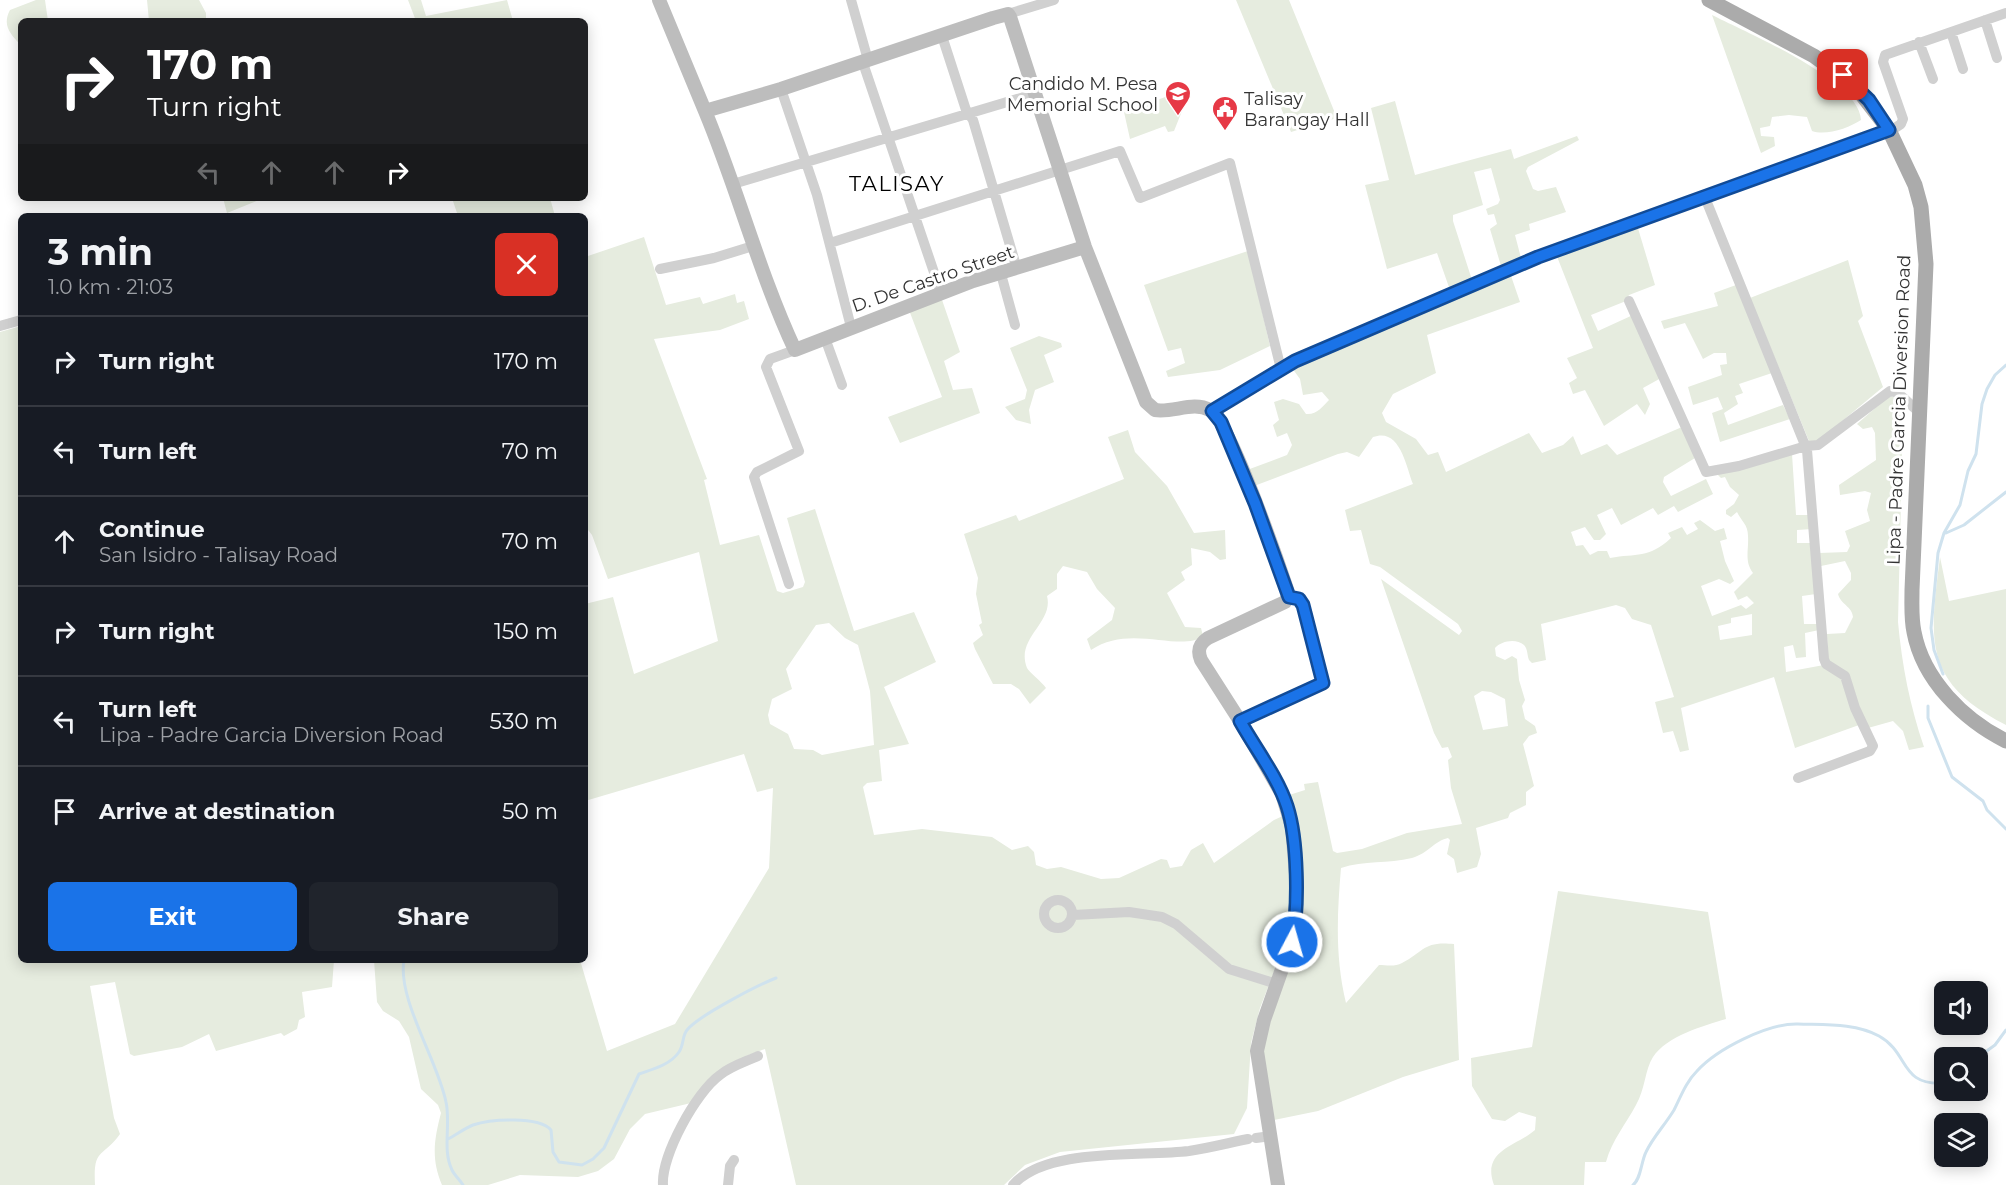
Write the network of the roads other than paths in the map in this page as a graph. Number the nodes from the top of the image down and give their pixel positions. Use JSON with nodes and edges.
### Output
{"nodes":[{"id":1,"x":659,"y":0,"type":"edge"},
{"id":2,"x":851,"y":0,"type":"edge"},
{"id":3,"x":1054,"y":0,"type":"edge"},
{"id":4,"x":1709,"y":0,"type":"edge"},
{"id":5,"x":2006,"y":13,"type":"edge"},
{"id":6,"x":1008,"y":14,"type":"junction"},
{"id":7,"x":1985,"y":20,"type":"junction"},
{"id":8,"x":1951,"y":32,"type":"junction"},
{"id":9,"x":942,"y":36,"type":"junction"},
{"id":10,"x":1919,"y":42,"type":"junction"},
{"id":11,"x":1997,"y":58,"type":"dead end"},
{"id":12,"x":866,"y":61,"type":"junction"},
{"id":13,"x":1963,"y":69,"type":"dead end"},
{"id":14,"x":1933,"y":80,"type":"dead end"},
{"id":15,"x":781,"y":89,"type":"junction"},
{"id":16,"x":1034,"y":94,"type":"junction"},
{"id":17,"x":705,"y":111,"type":"junction"},
{"id":18,"x":969,"y":115,"type":"junction"},
{"id":19,"x":1889,"y":130,"type":"junction"},
{"id":20,"x":890,"y":138,"type":"junction"},
{"id":21,"x":806,"y":162,"type":"junction"},
{"id":22,"x":1061,"y":171,"type":"junction"},
{"id":23,"x":733,"y":184,"type":"junction"},
{"id":24,"x":993,"y":192,"type":"junction"},
{"id":25,"x":1704,"y":195,"type":"junction"},
{"id":26,"x":915,"y":217,"type":"junction"},
{"id":27,"x":830,"y":243,"type":"junction"},
{"id":28,"x":753,"y":246,"type":"junction"},
{"id":29,"x":1085,"y":247,"type":"junction"},
{"id":30,"x":660,"y":269,"type":"dead end"},
{"id":31,"x":1017,"y":269,"type":"junction"},
{"id":32,"x":1001,"y":274,"type":"junction"},
{"id":33,"x":941,"y":293,"type":"junction"},
{"id":34,"x":1629,"y":301,"type":"dead end"},
{"id":35,"x":18,"y":321,"type":"edge"},
{"id":36,"x":1016,"y":325,"type":"dead end"},
{"id":37,"x":0,"y":326,"type":"edge"},
{"id":38,"x":851,"y":327,"type":"junction"},
{"id":39,"x":825,"y":338,"type":"junction"},
{"id":40,"x":795,"y":350,"type":"junction"},
{"id":41,"x":1281,"y":369,"type":"junction"},
{"id":42,"x":842,"y":386,"type":"dead end"},
{"id":43,"x":1212,"y":411,"type":"junction"},
{"id":44,"x":1921,"y":414,"type":"junction"},
{"id":45,"x":1806,"y":446,"type":"junction"},
{"id":46,"x":789,"y":584,"type":"dead end"},
{"id":47,"x":1289,"y":597,"type":"junction"},
{"id":48,"x":1240,"y":721,"type":"junction"},
{"id":49,"x":2006,"y":741,"type":"edge"},
{"id":50,"x":1798,"y":778,"type":"dead end"},
{"id":51,"x":1073,"y":915,"type":"dead end"},
{"id":52,"x":1277,"y":984,"type":"junction"},
{"id":53,"x":758,"y":1056,"type":"dead end"},
{"id":54,"x":1271,"y":1136,"type":"junction"},
{"id":55,"x":734,"y":1160,"type":"dead end"},
{"id":56,"x":663,"y":1185,"type":"edge"},
{"id":57,"x":729,"y":1185,"type":"edge"},
{"id":58,"x":1013,"y":1185,"type":"edge"},
{"id":59,"x":1278,"y":1185,"type":"edge"}],
"edges":[{"from":1,"to":17,"type":"street"},
{"from":2,"to":12,"type":"street"},
{"from":3,"to":6,"type":"street"},
{"from":4,"to":19,"type":"main road","name":"Lipa - Padre Garcia Diversion Road"},
{"from":5,"to":7,"type":"street"},
{"from":6,"to":9,"type":"street"},
{"from":6,"to":16,"type":"street"},
{"from":7,"to":8,"type":"street"},
{"from":7,"to":11,"type":"street"},
{"from":8,"to":10,"type":"street"},
{"from":8,"to":13,"type":"street"},
{"from":9,"to":12,"type":"street"},
{"from":9,"to":18,"type":"street"},
{"from":10,"to":14,"type":"street"},
{"from":10,"to":19,"type":"street"},
{"from":12,"to":15,"type":"street"},
{"from":12,"to":20,"type":"street"},
{"from":15,"to":17,"type":"street"},
{"from":15,"to":21,"type":"street"},
{"from":16,"to":18,"type":"street"},
{"from":16,"to":22,"type":"street"},
{"from":17,"to":23,"type":"street"},
{"from":18,"to":20,"type":"street"},
{"from":18,"to":24,"type":"street"},
{"from":19,"to":25,"type":"street"},
{"from":19,"to":44,"type":"main road","name":"Lipa - Padre Garcia Diversion Road"},
{"from":20,"to":21,"type":"street"},
{"from":20,"to":26,"type":"street"},
{"from":21,"to":23,"type":"street"},
{"from":21,"to":27,"type":"street"},
{"from":22,"to":24,"type":"street"},
{"from":22,"to":29,"type":"street"},
{"from":22,"to":41,"type":"street"},
{"from":23,"to":28,"type":"street"},
{"from":24,"to":26,"type":"street"},
{"from":24,"to":31,"type":"street"},
{"from":25,"to":41,"type":"street"},
{"from":25,"to":45,"type":"street"},
{"from":26,"to":27,"type":"street"},
{"from":26,"to":33,"type":"street"},
{"from":27,"to":38,"type":"street"},
{"from":28,"to":30,"type":"street"},
{"from":28,"to":40,"type":"street"},
{"from":29,"to":31,"type":"street","name":"D. De Castro Street"},
{"from":29,"to":43,"type":"street"},
{"from":31,"to":32,"type":"street","name":"D. De Castro Street"},
{"from":32,"to":33,"type":"street","name":"D. De Castro Street"},
{"from":32,"to":36,"type":"street"},
{"from":33,"to":38,"type":"street","name":"D. De Castro Street"},
{"from":34,"to":45,"type":"street"},
{"from":35,"to":37,"type":"street"},
{"from":38,"to":39,"type":"street","name":"D. De Castro Street"},
{"from":39,"to":40,"type":"street","name":"D. De Castro Street"},
{"from":39,"to":42,"type":"street"},
{"from":40,"to":46,"type":"street"},
{"from":41,"to":43,"type":"street"},
{"from":43,"to":47,"type":"street"},
{"from":44,"to":45,"type":"street"},
{"from":44,"to":49,"type":"main road","name":"Lipa - Padre Garcia Diversion Road"},
{"from":45,"to":50,"type":"street"},
{"from":47,"to":48,"type":"street"},
{"from":47,"to":48,"type":"street"},
{"from":48,"to":52,"type":"street"},
{"from":51,"to":52,"type":"street"},
{"from":52,"to":54,"type":"street"},
{"from":53,"to":56,"type":"street"},
{"from":54,"to":58,"type":"street"},
{"from":54,"to":59,"type":"street"},
{"from":55,"to":57,"type":"street"}]}
